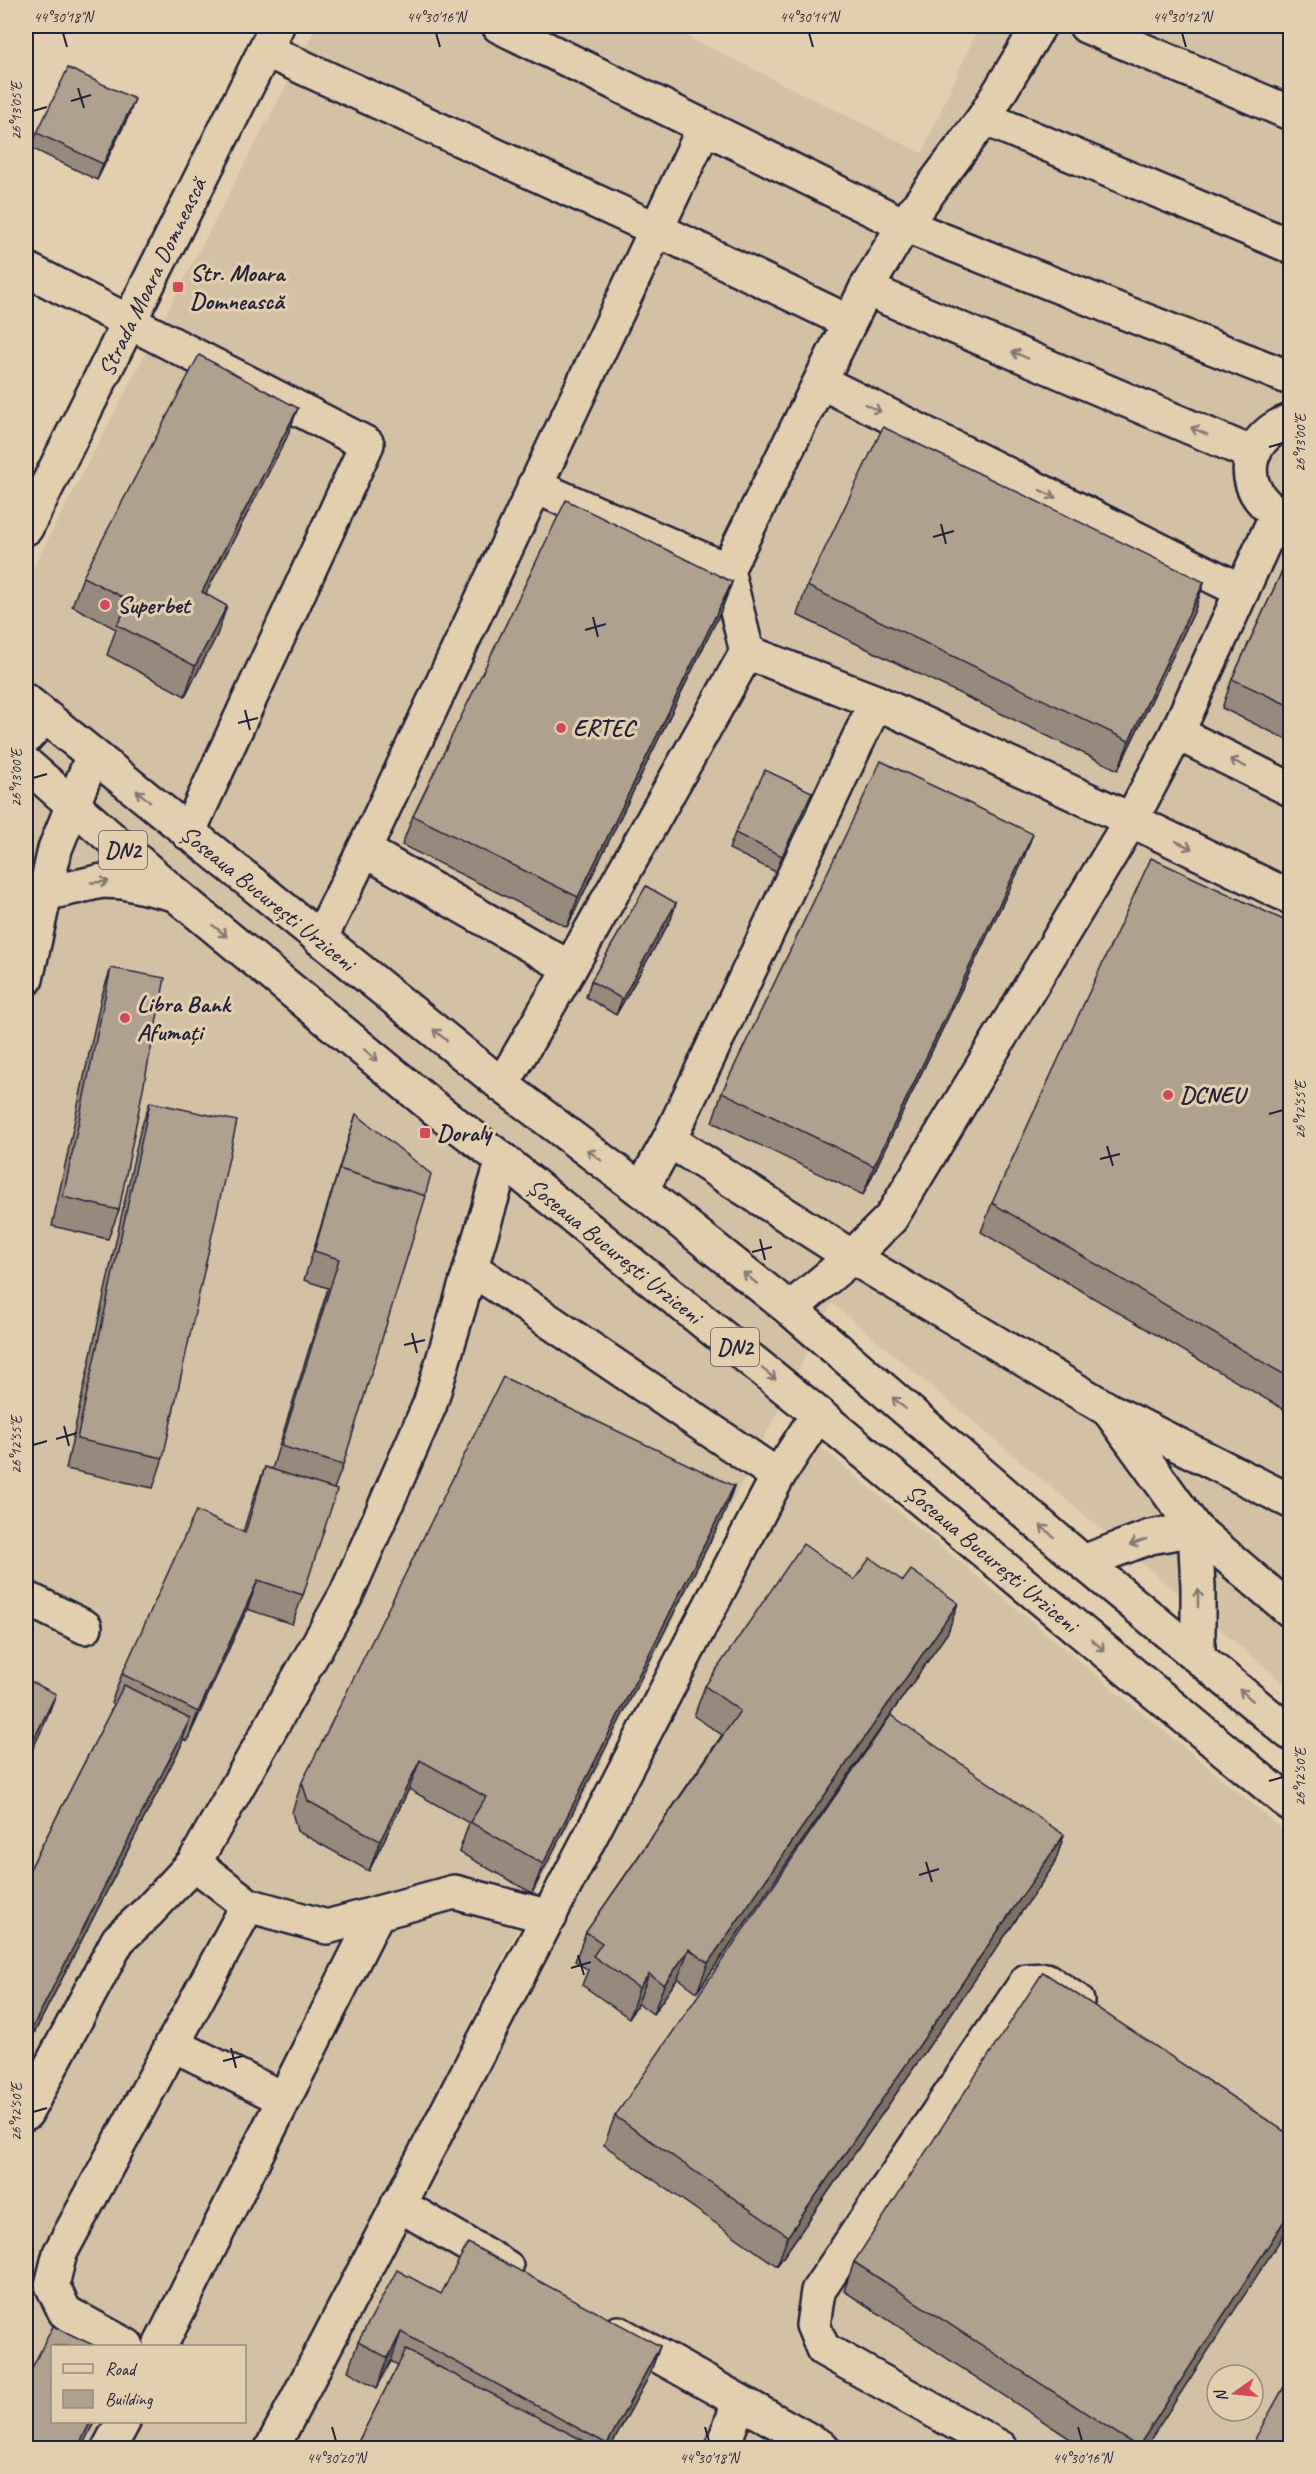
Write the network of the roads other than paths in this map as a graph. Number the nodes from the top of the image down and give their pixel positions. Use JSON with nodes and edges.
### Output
{"nodes":[{"id":1,"x":499,"y":26,"type":"edge"},
{"id":2,"x":1039,"y":26,"type":"edge"},
{"id":3,"x":1086,"y":26,"type":"edge"},
{"id":4,"x":271,"y":38,"type":"edge"},
{"id":5,"x":1290,"y":113,"type":"edge"},
{"id":6,"x":984,"y":118,"type":"junction"},
{"id":7,"x":704,"y":128,"type":"junction"},
{"id":8,"x":904,"y":225,"type":"junction"},
{"id":9,"x":656,"y":229,"type":"junction"},
{"id":10,"x":1290,"y":246,"type":"edge"},
{"id":11,"x":26,"y":269,"type":"edge"},
{"id":12,"x":866,"y":289,"type":"junction"},
{"id":13,"x":130,"y":321,"type":"junction"},
{"id":14,"x":849,"y":322,"type":"junction"},
{"id":15,"x":1290,"y":378,"type":"edge"},
{"id":16,"x":821,"y":382,"type":"junction"},
{"id":17,"x":1290,"y":421,"type":"edge"},
{"id":18,"x":1253,"y":454,"type":"junction"},
{"id":19,"x":534,"y":486,"type":"junction"},
{"id":20,"x":1284,"y":517,"type":"edge"},
{"id":21,"x":26,"y":528,"type":"edge"},
{"id":22,"x":727,"y":570,"type":"junction"},
{"id":23,"x":1242,"y":591,"type":"junction"},
{"id":24,"x":747,"y":652,"type":"junction"},
{"id":25,"x":876,"y":702,"type":"junction"},
{"id":26,"x":32,"y":719,"type":"edge"},
{"id":27,"x":1177,"y":733,"type":"junction"},
{"id":28,"x":93,"y":755,"type":"junction"},
{"id":29,"x":26,"y":764,"type":"edge"},
{"id":30,"x":1290,"y":789,"type":"edge"},
{"id":31,"x":71,"y":805,"type":"junction"},
{"id":32,"x":1131,"y":820,"type":"junction"},
{"id":33,"x":188,"y":833,"type":"junction"},
{"id":34,"x":364,"y":850,"type":"junction"},
{"id":35,"x":175,"y":894,"type":"junction"},
{"id":36,"x":34,"y":897,"type":"edge"},
{"id":37,"x":1290,"y":897,"type":"edge"},
{"id":38,"x":320,"y":939,"type":"junction"},
{"id":39,"x":570,"y":968,"type":"junction"},
{"id":40,"x":26,"y":980,"type":"edge"},
{"id":41,"x":502,"y":1085,"type":"junction"},
{"id":42,"x":669,"y":1140,"type":"junction"},
{"id":43,"x":503,"y":1160,"type":"junction"},
{"id":44,"x":640,"y":1190,"type":"junction"},
{"id":45,"x":852,"y":1257,"type":"junction"},
{"id":46,"x":471,"y":1268,"type":"junction"},
{"id":47,"x":790,"y":1309,"type":"junction"},
{"id":48,"x":1109,"y":1410,"type":"junction"},
{"id":49,"x":818,"y":1414,"type":"junction"},
{"id":50,"x":778,"y":1476,"type":"junction"},
{"id":51,"x":1290,"y":1501,"type":"edge"},
{"id":52,"x":1195,"y":1529,"type":"junction"},
{"id":53,"x":1083,"y":1562,"type":"junction"},
{"id":54,"x":26,"y":1598,"type":"edge"},
{"id":55,"x":1290,"y":1610,"type":"edge"},
{"id":56,"x":85,"y":1627,"type":"dead end"},
{"id":57,"x":1198,"y":1656,"type":"junction"},
{"id":58,"x":1290,"y":1733,"type":"edge"},
{"id":59,"x":1290,"y":1804,"type":"edge"},
{"id":60,"x":194,"y":1863,"type":"junction"},
{"id":61,"x":248,"y":1905,"type":"junction"},
{"id":62,"x":377,"y":1914,"type":"junction"},
{"id":63,"x":550,"y":1917,"type":"junction"},
{"id":64,"x":1078,"y":2001,"type":"edge"},
{"id":65,"x":172,"y":2044,"type":"junction"},
{"id":66,"x":284,"y":2099,"type":"junction"},
{"id":67,"x":26,"y":2113,"type":"edge"},
{"id":68,"x":398,"y":2204,"type":"junction"},
{"id":69,"x":532,"y":2283,"type":"edge"},
{"id":70,"x":594,"y":2319,"type":"edge"},
{"id":71,"x":125,"y":2345,"type":"edge"},
{"id":72,"x":161,"y":2345,"type":"edge"},
{"id":73,"x":739,"y":2403,"type":"junction"},
{"id":74,"x":122,"y":2423,"type":"edge"},
{"id":75,"x":109,"y":2448,"type":"edge"},
{"id":76,"x":272,"y":2448,"type":"edge"},
{"id":77,"x":722,"y":2448,"type":"edge"},
{"id":78,"x":822,"y":2448,"type":"edge"},
{"id":79,"x":1001,"y":2448,"type":"edge"}],
"edges":[{"from":1,"to":7,"type":"main road"},
{"from":2,"to":6,"type":"main road"},
{"from":3,"to":5,"type":"main road"},
{"from":4,"to":9,"type":"main road"},
{"from":4,"to":13,"type":"main road","name":"Strada Moara Domnească"},
{"from":6,"to":8,"type":"main road"},
{"from":6,"to":10,"type":"main road"},
{"from":7,"to":8,"type":"main road"},
{"from":7,"to":9,"type":"main road"},
{"from":8,"to":12,"type":"main road"},
{"from":8,"to":15,"type":"main road"},
{"from":9,"to":14,"type":"main road"},
{"from":9,"to":19,"type":"main road"},
{"from":11,"to":13,"type":"main road"},
{"from":12,"to":14,"type":"main road"},
{"from":18,"to":12,"type":"main road","one_way":true},
{"from":13,"to":21,"type":"main road","name":"Strada Moara Domnească"},
{"from":13,"to":33,"type":"main road"},
{"from":14,"to":16,"type":"main road"},
{"from":16,"to":22,"type":"main road"},
{"from":16,"to":23,"type":"main road","one_way":true},
{"from":17,"to":18,"type":"main road"},
{"from":18,"to":20,"type":"main road"},
{"from":19,"to":22,"type":"main road"},
{"from":19,"to":34,"type":"main road"},
{"from":20,"to":23,"type":"main road"},
{"from":22,"to":24,"type":"main road"},
{"from":23,"to":27,"type":"main road"},
{"from":24,"to":25,"type":"main road"},
{"from":24,"to":39,"type":"main road"},
{"from":25,"to":32,"type":"main road"},
{"from":25,"to":42,"type":"main road"},
{"from":26,"to":28,"type":"main road","name":"Șoseaua București Urziceni","number":"DN2"},
{"from":30,"to":27,"type":"main road","one_way":true},
{"from":27,"to":32,"type":"main road"},
{"from":28,"to":31,"type":"main road"},
{"from":33,"to":28,"type":"main road","name":"Șoseaua București Urziceni","number":"DN2","one_way":true},
{"from":29,"to":31,"type":"main road","name":"Șoseaua București Urziceni","number":"DN2"},
{"from":31,"to":35,"type":"main road","name":"Șoseaua București Urziceni","number":"DN2"},
{"from":31,"to":36,"type":"main road"},
{"from":32,"to":37,"type":"main road","one_way":true},
{"from":32,"to":45,"type":"main road"},
{"from":33,"to":38,"type":"main road","name":"Șoseaua București Urziceni","number":"DN2"},
{"from":34,"to":38,"type":"main road"},
{"from":34,"to":39,"type":"main road"},
{"from":36,"to":35,"type":"main road","one_way":true},
{"from":35,"to":43,"type":"main road","name":"Șoseaua București Urziceni","number":"DN2","one_way":true},
{"from":36,"to":40,"type":"main road"},
{"from":41,"to":38,"type":"main road","name":"Șoseaua București Urziceni","number":"DN2","one_way":true},
{"from":39,"to":41,"type":"main road"},
{"from":44,"to":41,"type":"main road","name":"Șoseaua București Urziceni","number":"DN2","one_way":true},
{"from":42,"to":44,"type":"main road"},
{"from":42,"to":45,"type":"main road"},
{"from":43,"to":46,"type":"main road"},
{"from":43,"to":49,"type":"main road","name":"Șoseaua București Urziceni","number":"DN2","one_way":true},
{"from":47,"to":44,"type":"main road","name":"Șoseaua București Urziceni","number":"DN2","one_way":true},
{"from":45,"to":47,"type":"main road"},
{"from":45,"to":48,"type":"main road"},
{"from":46,"to":50,"type":"main road"},
{"from":46,"to":60,"type":"main road"},
{"from":53,"to":47,"type":"main road","name":"Șoseaua București Urziceni","number":"DN2","one_way":true},
{"from":48,"to":51,"type":"main road"},
{"from":48,"to":52,"type":"main road"},
{"from":49,"to":50,"type":"main road"},
{"from":49,"to":59,"type":"main road","name":"Șoseaua București Urziceni","number":"DN2","one_way":true},
{"from":50,"to":63,"type":"main road"},
{"from":52,"to":53,"type":"main road","one_way":true},
{"from":52,"to":55,"type":"main road"},
{"from":57,"to":52,"type":"main road","one_way":true},
{"from":53,"to":57,"type":"main road","name":"Șoseaua București Urziceni","number":"DN2"},
{"from":54,"to":56,"type":"main road"},
{"from":58,"to":57,"type":"main road","name":"Șoseaua București Urziceni","number":"DN2","one_way":true},
{"from":60,"to":61,"type":"main road"},
{"from":60,"to":67,"type":"main road"},
{"from":61,"to":62,"type":"main road"},
{"from":61,"to":65,"type":"main road"},
{"from":62,"to":63,"type":"main road"},
{"from":62,"to":66,"type":"main road"},
{"from":63,"to":68,"type":"main road"},
{"from":64,"to":79,"type":"main road"},
{"from":65,"to":66,"type":"main road"},
{"from":65,"to":71,"type":"main road"},
{"from":66,"to":72,"type":"main road"},
{"from":68,"to":69,"type":"main road"},
{"from":68,"to":76,"type":"main road"},
{"from":70,"to":73,"type":"main road"},
{"from":73,"to":77,"type":"main road"},
{"from":73,"to":78,"type":"main road"},
{"from":74,"to":75,"type":"main road"}]}
